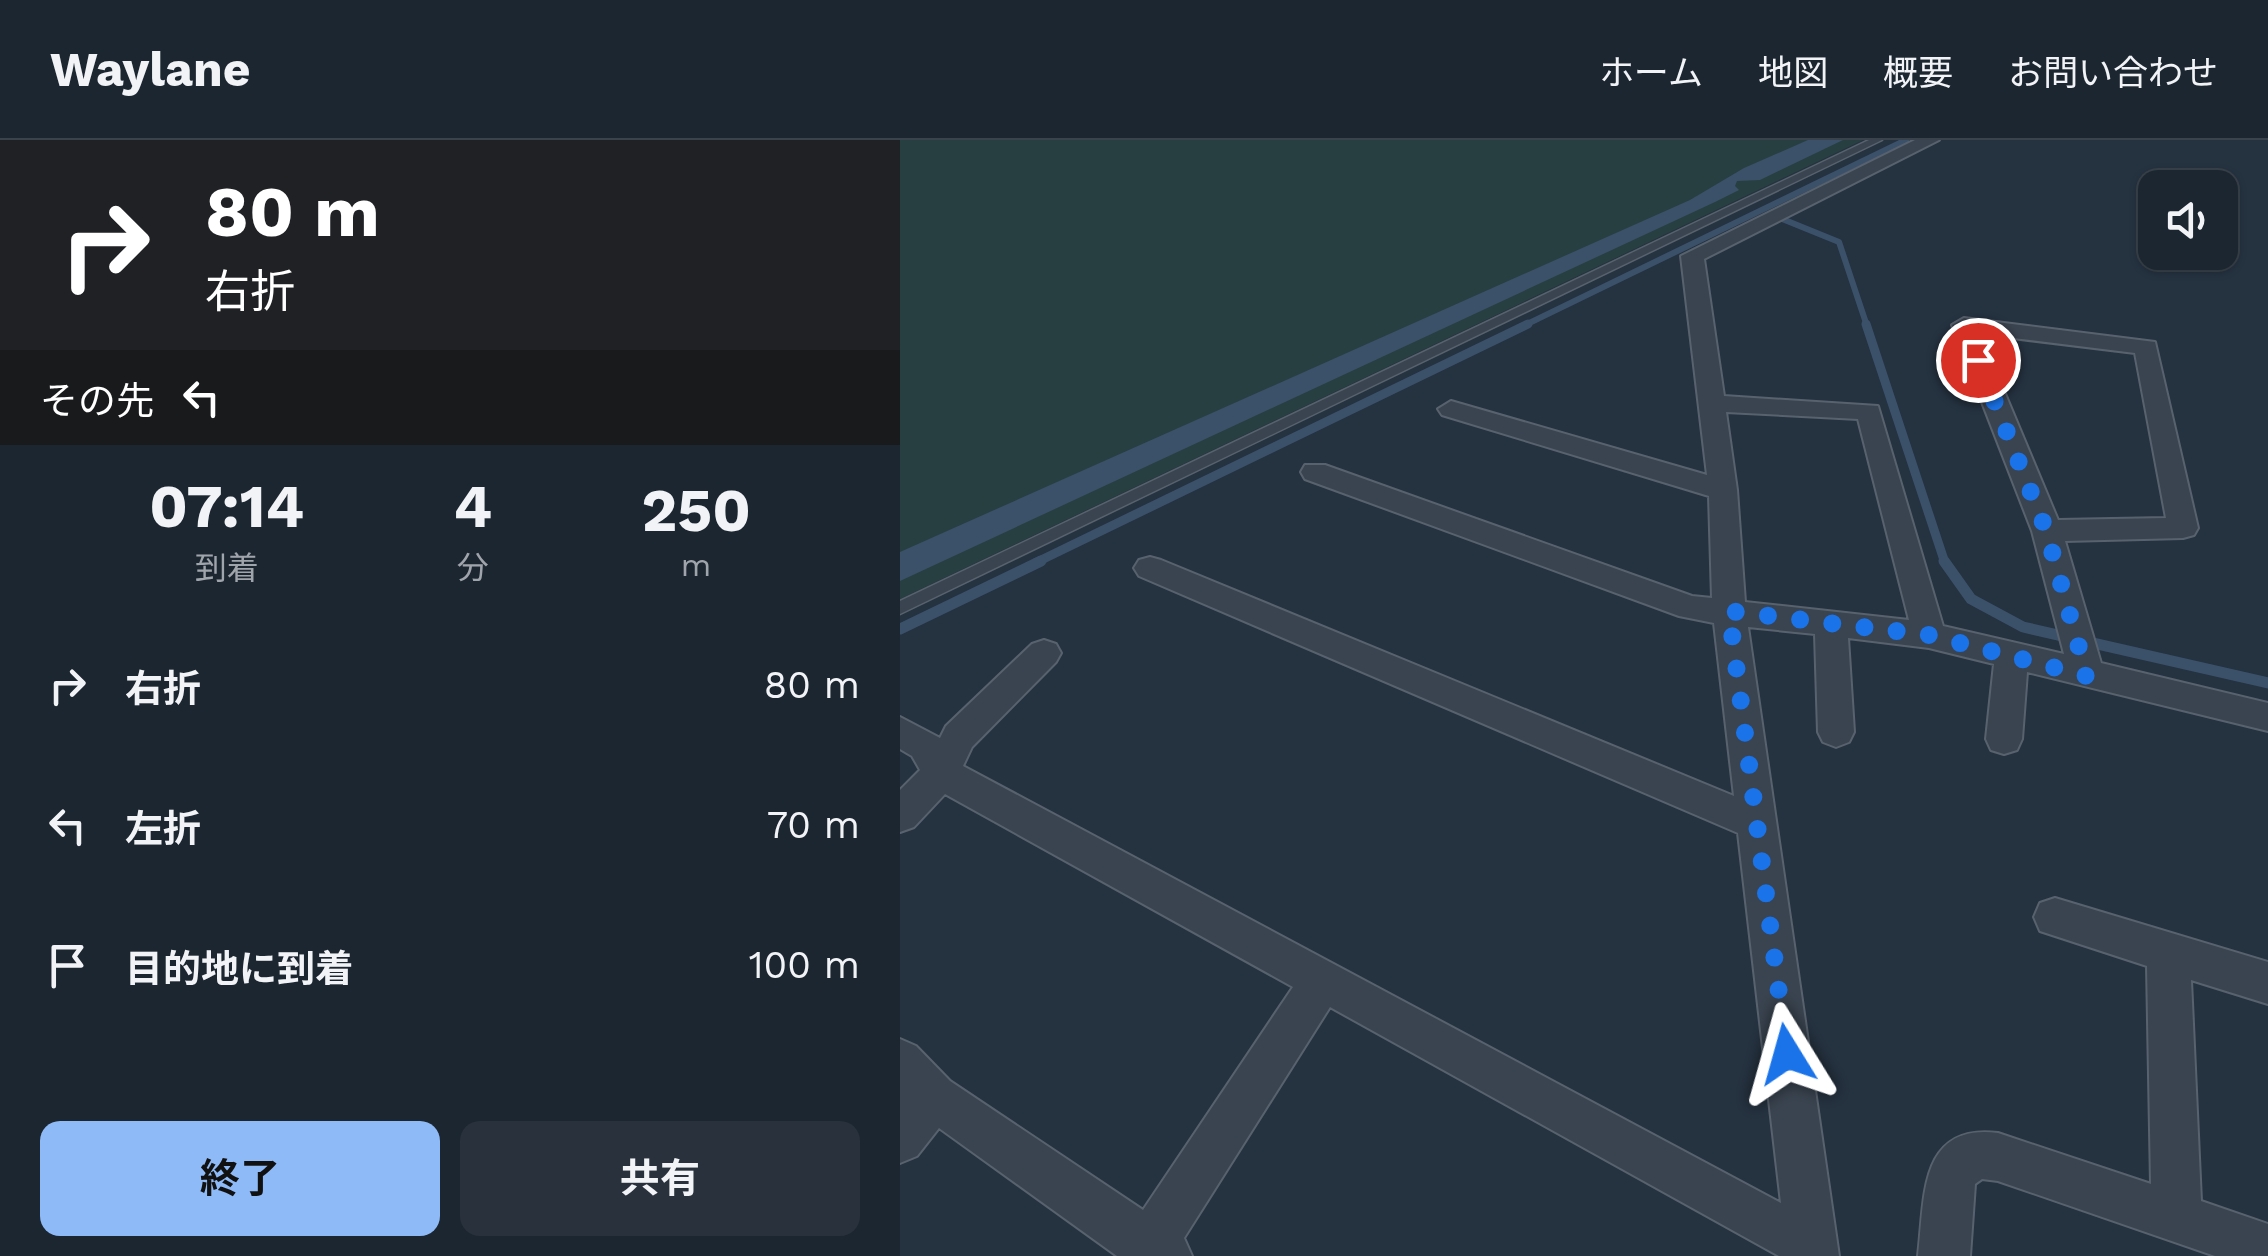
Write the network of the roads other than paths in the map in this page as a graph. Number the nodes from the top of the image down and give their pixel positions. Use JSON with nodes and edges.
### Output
{"nodes":[{"id":1,"x":1877,"y":140,"type":"edge"},
{"id":2,"x":1930,"y":140,"type":"edge"},
{"id":3,"x":1712,"y":403,"type":"junction"},
{"id":4,"x":1451,"y":409,"type":"dead end"},
{"id":5,"x":1315,"y":472,"type":"dead end"},
{"id":6,"x":1723,"y":490,"type":"junction"},
{"id":7,"x":2046,"y":530,"type":"junction"},
{"id":8,"x":1150,"y":568,"type":"dead end"},
{"id":9,"x":900,"y":608,"type":"edge"},
{"id":10,"x":1729,"y":611,"type":"junction"},
{"id":11,"x":1831,"y":625,"type":"junction"},
{"id":12,"x":1929,"y":635,"type":"junction"},
{"id":13,"x":1044,"y":653,"type":"dead end"},
{"id":14,"x":2012,"y":654,"type":"junction"},
{"id":15,"x":2087,"y":676,"type":"junction"},
{"id":16,"x":2268,"y":717,"type":"edge"},
{"id":17,"x":900,"y":732,"type":"edge"},
{"id":18,"x":1836,"y":732,"type":"dead end"},
{"id":19,"x":2004,"y":738,"type":"dead end"},
{"id":20,"x":942,"y":773,"type":"junction"},
{"id":21,"x":900,"y":815,"type":"edge"},
{"id":22,"x":1755,"y":822,"type":"junction"},
{"id":23,"x":2055,"y":917,"type":"dead end"},
{"id":24,"x":2168,"y":952,"type":"junction"},
{"id":25,"x":1322,"y":981,"type":"junction"},
{"id":26,"x":2268,"y":983,"type":"edge"},
{"id":27,"x":900,"y":1062,"type":"edge"},
{"id":28,"x":934,"y":1097,"type":"junction"},
{"id":29,"x":900,"y":1139,"type":"edge"},
{"id":30,"x":2178,"y":1218,"type":"junction"},
{"id":31,"x":2268,"y":1249,"type":"edge"},
{"id":32,"x":1153,"y":1252,"type":"edge"},
{"id":33,"x":1813,"y":1252,"type":"edge"},
{"id":34,"x":1944,"y":1256,"type":"edge"}],
"edges":[{"from":1,"to":9,"type":"lane"},
{"from":2,"to":3,"type":"street"},
{"from":3,"to":6,"type":"street"},
{"from":3,"to":12,"type":"street"},
{"from":4,"to":6,"type":"street"},
{"from":5,"to":10,"type":"street"},
{"from":6,"to":10,"type":"street"},
{"from":7,"to":7,"type":"street"},
{"from":7,"to":15,"type":"street"},
{"from":8,"to":22,"type":"street"},
{"from":10,"to":11,"type":"street"},
{"from":10,"to":22,"type":"street"},
{"from":11,"to":12,"type":"street"},
{"from":11,"to":18,"type":"street"},
{"from":12,"to":14,"type":"street"},
{"from":13,"to":20,"type":"street"},
{"from":14,"to":15,"type":"street"},
{"from":14,"to":19,"type":"street"},
{"from":15,"to":16,"type":"street"},
{"from":17,"to":20,"type":"street"},
{"from":20,"to":21,"type":"street"},
{"from":20,"to":25,"type":"street"},
{"from":22,"to":33,"type":"street"},
{"from":23,"to":24,"type":"street"},
{"from":24,"to":26,"type":"street"},
{"from":24,"to":30,"type":"street"},
{"from":25,"to":32,"type":"street"},
{"from":25,"to":33,"type":"street"},
{"from":27,"to":28,"type":"street"},
{"from":28,"to":29,"type":"street"},
{"from":28,"to":32,"type":"street"},
{"from":30,"to":31,"type":"street"},
{"from":30,"to":34,"type":"street"}]}
